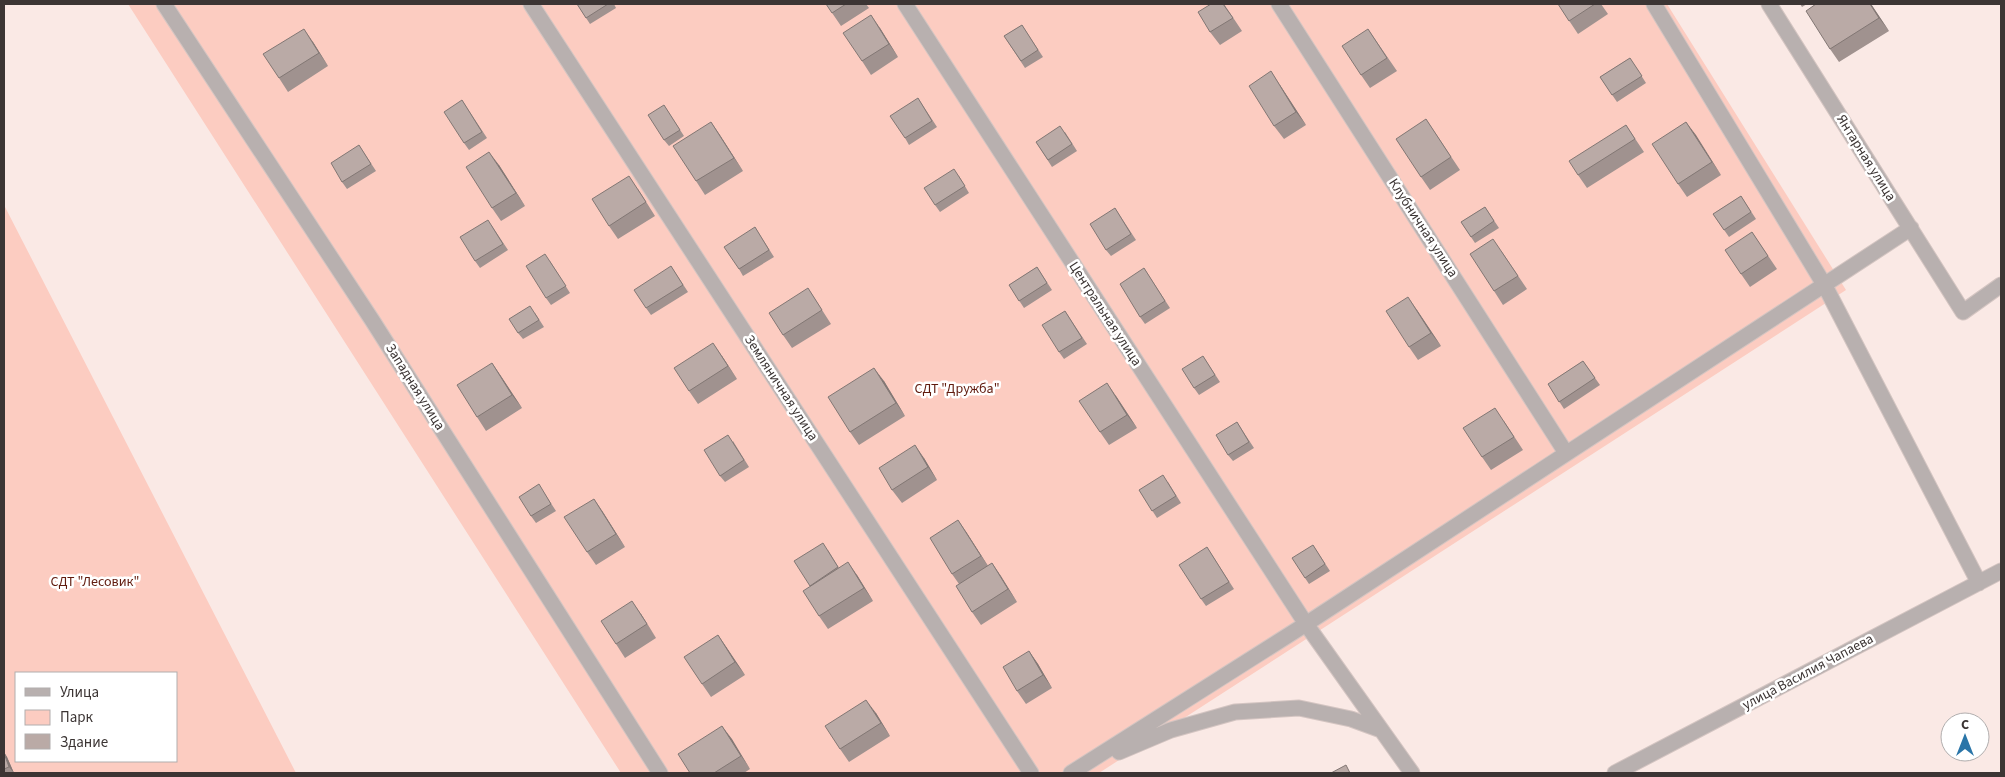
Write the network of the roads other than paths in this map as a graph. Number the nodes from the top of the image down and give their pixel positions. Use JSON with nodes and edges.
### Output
{"nodes":[{"id":1,"x":164,"y":4,"type":"edge"},
{"id":2,"x":531,"y":4,"type":"edge"},
{"id":3,"x":905,"y":4,"type":"edge"},
{"id":4,"x":1279,"y":4,"type":"edge"},
{"id":5,"x":1654,"y":4,"type":"edge"},
{"id":6,"x":1769,"y":4,"type":"edge"},
{"id":7,"x":1911,"y":228,"type":"junction"},
{"id":8,"x":2001,"y":285,"type":"edge"},
{"id":9,"x":1825,"y":286,"type":"junction"},
{"id":10,"x":1566,"y":453,"type":"junction"},
{"id":11,"x":2001,"y":571,"type":"edge"},
{"id":12,"x":1979,"y":583,"type":"junction"},
{"id":13,"x":1306,"y":624,"type":"junction"},
{"id":14,"x":1381,"y":730,"type":"junction"},
{"id":15,"x":1637,"y":768,"type":"edge"},
{"id":16,"x":660,"y":773,"type":"edge"},
{"id":17,"x":1031,"y":773,"type":"edge"},
{"id":18,"x":1071,"y":773,"type":"edge"},
{"id":19,"x":1077,"y":773,"type":"edge"},
{"id":20,"x":1412,"y":773,"type":"edge"},
{"id":21,"x":1615,"y":773,"type":"edge"}],
"edges":[{"from":1,"to":16,"type":"street","name":"Западная улица"},
{"from":2,"to":17,"type":"street","name":"Земляничная улица"},
{"from":3,"to":13,"type":"street","name":"Центральная улица"},
{"from":4,"to":10,"type":"street","name":"Клубничная улица"},
{"from":5,"to":9,"type":"street"},
{"from":6,"to":7,"type":"street","name":"Янтарная улица"},
{"from":7,"to":8,"type":"street","name":"Янтарная улица"},
{"from":7,"to":9,"type":"street"},
{"from":9,"to":10,"type":"street"},
{"from":9,"to":12,"type":"street"},
{"from":10,"to":13,"type":"street"},
{"from":11,"to":12,"type":"street","name":"улица Василия Чапаева"},
{"from":12,"to":15,"type":"street","name":"улица Василия Чапаева"},
{"from":13,"to":14,"type":"street","name":"Центральная улица"},
{"from":13,"to":18,"type":"street"},
{"from":14,"to":19,"type":"street"},
{"from":14,"to":20,"type":"street","name":"Центральная улица"},
{"from":15,"to":21,"type":"street","name":"улица Василия Чапаева"}]}
